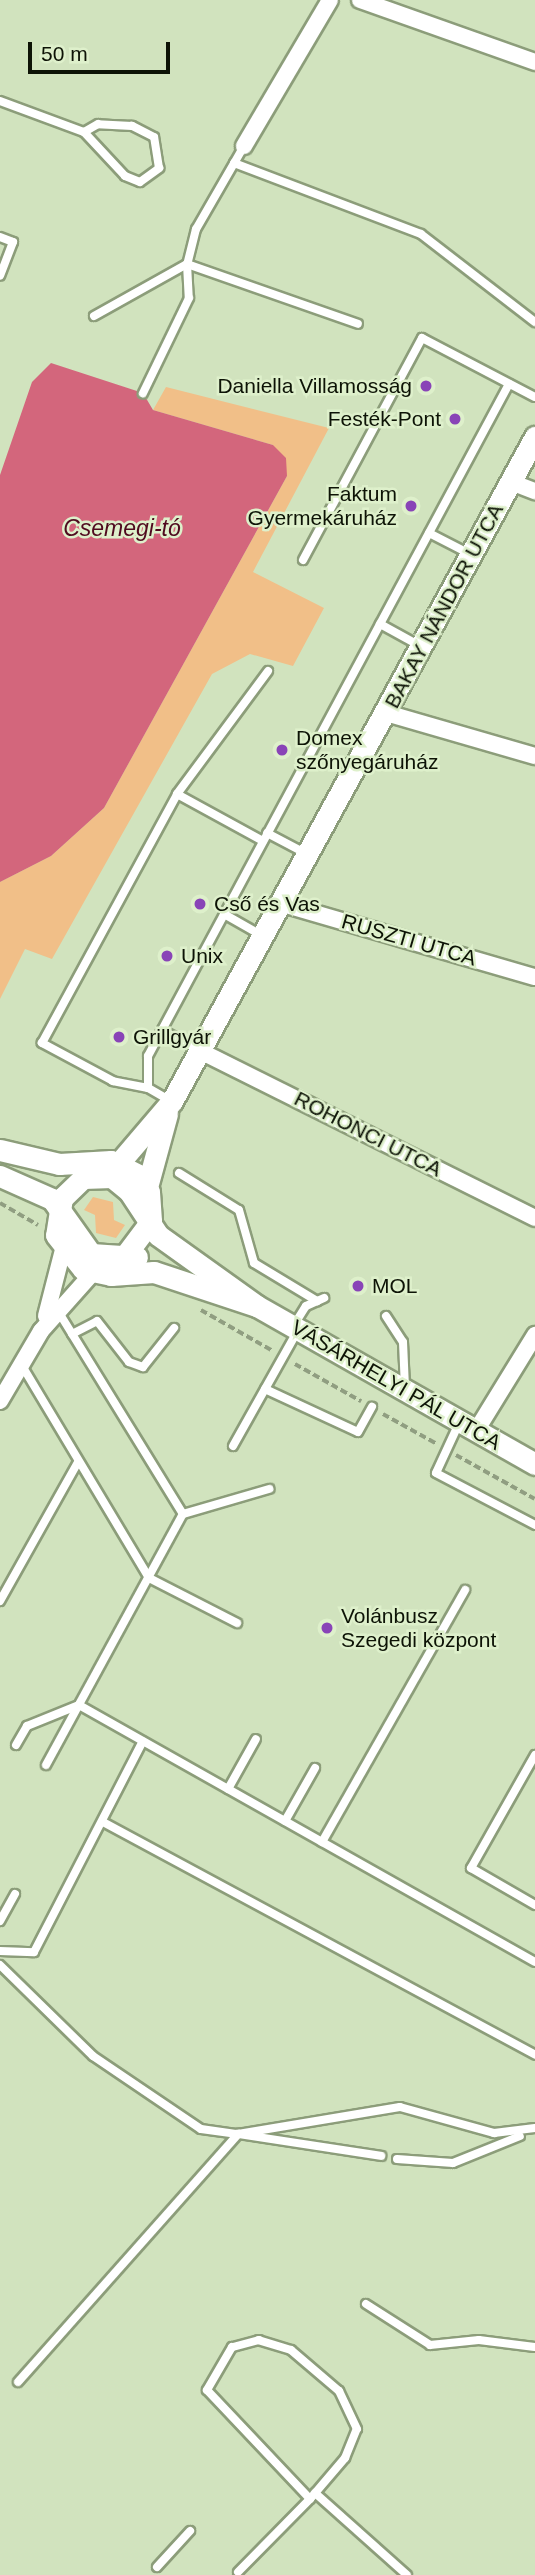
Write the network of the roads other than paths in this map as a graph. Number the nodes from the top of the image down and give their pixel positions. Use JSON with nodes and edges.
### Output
{"nodes":[{"id":1,"x":330,"y":0,"type":"edge"},
{"id":2,"x":360,"y":0,"type":"edge"},
{"id":3,"x":535,"y":62,"type":"edge"},
{"id":4,"x":0,"y":101,"type":"edge"},
{"id":5,"x":84,"y":132,"type":"junction"},
{"id":6,"x":244,"y":146,"type":"joint"},
{"id":7,"x":234,"y":163,"type":"junction"},
{"id":8,"x":0,"y":237,"type":"edge"},
{"id":9,"x":187,"y":264,"type":"junction"},
{"id":10,"x":0,"y":276,"type":"edge"},
{"id":11,"x":94,"y":316,"type":"dead end"},
{"id":12,"x":535,"y":322,"type":"edge"},
{"id":13,"x":358,"y":324,"type":"dead end"},
{"id":14,"x":509,"y":384,"type":"junction"},
{"id":15,"x":143,"y":393,"type":"dead end"},
{"id":16,"x":535,"y":397,"type":"edge"},
{"id":17,"x":535,"y":437,"type":"edge"},
{"id":18,"x":511,"y":482,"type":"junction"},
{"id":19,"x":535,"y":491,"type":"edge"},
{"id":20,"x":429,"y":533,"type":"junction"},
{"id":21,"x":472,"y":555,"type":"junction"},
{"id":22,"x":303,"y":560,"type":"dead end"},
{"id":23,"x":380,"y":624,"type":"junction"},
{"id":24,"x":422,"y":647,"type":"junction"},
{"id":25,"x":268,"y":671,"type":"dead end"},
{"id":26,"x":386,"y":713,"type":"junction"},
{"id":27,"x":535,"y":756,"type":"edge"},
{"id":28,"x":177,"y":794,"type":"junction"},
{"id":29,"x":265,"y":837,"type":"junction"},
{"id":30,"x":310,"y":855,"type":"junction"},
{"id":31,"x":283,"y":904,"type":"junction"},
{"id":32,"x":224,"y":914,"type":"junction"},
{"id":33,"x":265,"y":937,"type":"junction"},
{"id":34,"x":535,"y":977,"type":"edge"},
{"id":35,"x":162,"y":1030,"type":"junction"},
{"id":36,"x":200,"y":1051,"type":"junction"},
{"id":37,"x":148,"y":1088,"type":"junction"},
{"id":38,"x":171,"y":1103,"type":"junction"},
{"id":39,"x":6,"y":1152,"type":"edge"},
{"id":40,"x":101,"y":1172,"type":"junction"},
{"id":41,"x":179,"y":1173,"type":"dead end"},
{"id":42,"x":0,"y":1179,"type":"edge"},
{"id":43,"x":147,"y":1187,"type":"junction"},
{"id":44,"x":535,"y":1218,"type":"edge"},
{"id":45,"x":51,"y":1220,"type":"junction"},
{"id":46,"x":150,"y":1221,"type":"junction"},
{"id":47,"x":63,"y":1250,"type":"junction"},
{"id":48,"x":107,"y":1263,"type":"junction"},
{"id":49,"x":195,"y":1283,"type":"junction"},
{"id":50,"x":257,"y":1306,"type":"junction"},
{"id":51,"x":57,"y":1310,"type":"junction"},
{"id":52,"x":386,"y":1316,"type":"dead end"},
{"id":53,"x":174,"y":1328,"type":"dead end"},
{"id":54,"x":296,"y":1328,"type":"junction"},
{"id":55,"x":41,"y":1331,"type":"junction"},
{"id":56,"x":72,"y":1334,"type":"junction"},
{"id":57,"x":535,"y":1335,"type":"edge"},
{"id":58,"x":21,"y":1364,"type":"junction"},
{"id":59,"x":265,"y":1389,"type":"junction"},
{"id":60,"x":405,"y":1390,"type":"junction"},
{"id":61,"x":0,"y":1401,"type":"edge"},
{"id":62,"x":372,"y":1407,"type":"dead end"},
{"id":63,"x":468,"y":1426,"type":"junction"},
{"id":64,"x":233,"y":1446,"type":"dead end"},
{"id":65,"x":78,"y":1462,"type":"junction"},
{"id":66,"x":535,"y":1464,"type":"edge"},
{"id":67,"x":269,"y":1489,"type":"dead end"},
{"id":68,"x":183,"y":1514,"type":"junction"},
{"id":69,"x":535,"y":1525,"type":"edge"},
{"id":70,"x":149,"y":1578,"type":"junction"},
{"id":71,"x":465,"y":1590,"type":"dead end"},
{"id":72,"x":0,"y":1601,"type":"edge"},
{"id":73,"x":237,"y":1623,"type":"dead end"},
{"id":74,"x":79,"y":1705,"type":"junction"},
{"id":75,"x":256,"y":1739,"type":"dead end"},
{"id":76,"x":143,"y":1741,"type":"junction"},
{"id":77,"x":16,"y":1745,"type":"dead end"},
{"id":78,"x":535,"y":1755,"type":"edge"},
{"id":79,"x":46,"y":1765,"type":"dead end"},
{"id":80,"x":315,"y":1768,"type":"dead end"},
{"id":81,"x":228,"y":1789,"type":"junction"},
{"id":82,"x":285,"y":1821,"type":"junction"},
{"id":83,"x":103,"y":1822,"type":"junction"},
{"id":84,"x":322,"y":1842,"type":"junction"},
{"id":85,"x":15,"y":1894,"type":"dead end"},
{"id":86,"x":535,"y":1905,"type":"edge"},
{"id":87,"x":0,"y":1921,"type":"edge"},
{"id":88,"x":0,"y":1951,"type":"edge"},
{"id":89,"x":535,"y":1962,"type":"edge"},
{"id":90,"x":0,"y":1965,"type":"edge"},
{"id":91,"x":535,"y":2055,"type":"edge"},
{"id":92,"x":535,"y":2129,"type":"edge"},
{"id":93,"x":238,"y":2134,"type":"junction"},
{"id":94,"x":381,"y":2156,"type":"dead end"},
{"id":95,"x":397,"y":2159,"type":"dead end"},
{"id":96,"x":366,"y":2304,"type":"dead end"},
{"id":97,"x":535,"y":2347,"type":"edge"},
{"id":98,"x":18,"y":2382,"type":"dead end"},
{"id":99,"x":313,"y":2496,"type":"junction"},
{"id":100,"x":190,"y":2532,"type":"dead end"},
{"id":101,"x":157,"y":2567,"type":"dead end"},
{"id":102,"x":237,"y":2572,"type":"dead end"},
{"id":103,"x":407,"y":2575,"type":"edge"}],
"edges":[{"from":1,"to":6,"type":"street"},
{"from":2,"to":3,"type":"street"},
{"from":4,"to":5,"type":"lane"},
{"from":5,"to":5,"type":"lane"},
{"from":6,"to":7,"type":"lane"},
{"from":7,"to":9,"type":"lane"},
{"from":7,"to":12,"type":"lane"},
{"from":8,"to":10,"type":"lane"},
{"from":9,"to":11,"type":"lane"},
{"from":9,"to":13,"type":"lane"},
{"from":9,"to":15,"type":"lane"},
{"from":14,"to":16,"type":"lane"},
{"from":14,"to":20,"type":"lane"},
{"from":14,"to":22,"type":"lane"},
{"from":17,"to":18,"type":"main road","name":"BAKAY NÁNDOR UTCA"},
{"from":18,"to":19,"type":"street"},
{"from":18,"to":21,"type":"main road","name":"BAKAY NÁNDOR UTCA"},
{"from":20,"to":21,"type":"lane"},
{"from":20,"to":23,"type":"lane"},
{"from":21,"to":24,"type":"main road","name":"BAKAY NÁNDOR UTCA"},
{"from":23,"to":24,"type":"lane"},
{"from":23,"to":29,"type":"lane"},
{"from":24,"to":26,"type":"main road","name":"BAKAY NÁNDOR UTCA"},
{"from":25,"to":28,"type":"lane"},
{"from":26,"to":27,"type":"street"},
{"from":26,"to":30,"type":"main road","name":"BAKAY NÁNDOR UTCA"},
{"from":28,"to":29,"type":"lane"},
{"from":28,"to":37,"type":"lane"},
{"from":29,"to":30,"type":"lane"},
{"from":29,"to":32,"type":"lane"},
{"from":30,"to":31,"type":"main road","name":"BAKAY NÁNDOR UTCA"},
{"from":31,"to":33,"type":"main road","name":"BAKAY NÁNDOR UTCA"},
{"from":31,"to":34,"type":"street","name":"RUSZTI UTCA"},
{"from":32,"to":33,"type":"lane"},
{"from":32,"to":35,"type":"lane"},
{"from":33,"to":36,"type":"main road","name":"BAKAY NÁNDOR UTCA"},
{"from":35,"to":36,"type":"lane"},
{"from":35,"to":37,"type":"lane"},
{"from":36,"to":38,"type":"main road","name":"BAKAY NÁNDOR UTCA"},
{"from":36,"to":44,"type":"street","name":"ROHONCI UTCA"},
{"from":37,"to":38,"type":"lane"},
{"from":38,"to":40,"type":"main road","name":"BAKAY NÁNDOR UTCA"},
{"from":38,"to":43,"type":"main road","name":"BAKAY NÁNDOR UTCA"},
{"from":39,"to":40,"type":"main road","name":"VÁSÁRHELYI PÁL UTCA"},
{"from":39,"to":40,"type":"main road","name":"VÁSÁRHELYI PÁL UTCA"},
{"from":40,"to":43,"type":"main road"},
{"from":40,"to":45,"type":"main road"},
{"from":40,"to":46,"type":"main road","name":"VÁSÁRHELYI PÁL UTCA"},
{"from":41,"to":54,"type":"lane"},
{"from":42,"to":45,"type":"main road","name":"VÁSÁRHELYI PÁL UTCA"},
{"from":43,"to":46,"type":"main road"},
{"from":45,"to":47,"type":"main road"},
{"from":45,"to":48,"type":"main road","name":"VÁSÁRHELYI PÁL UTCA"},
{"from":46,"to":48,"type":"main road"},
{"from":46,"to":50,"type":"main road","name":"VÁSÁRHELYI PÁL UTCA"},
{"from":47,"to":48,"type":"main road","name":"VÁSÁRHELYI PÁL UTCA"},
{"from":47,"to":55,"type":"street"},
{"from":48,"to":49,"type":"main road","name":"VÁSÁRHELYI PÁL UTCA"},
{"from":48,"to":49,"type":"main road","name":"VÁSÁRHELYI PÁL UTCA"},
{"from":48,"to":51,"type":"street"},
{"from":49,"to":50,"type":"main road","name":"VÁSÁRHELYI PÁL UTCA"},
{"from":50,"to":54,"type":"main road","name":"VÁSÁRHELYI PÁL UTCA"},
{"from":51,"to":55,"type":"street"},
{"from":51,"to":56,"type":"lane"},
{"from":52,"to":60,"type":"lane"},
{"from":53,"to":56,"type":"lane"},
{"from":54,"to":59,"type":"lane"},
{"from":54,"to":60,"type":"main road","name":"VÁSÁRHELYI PÁL UTCA"},
{"from":55,"to":58,"type":"street"},
{"from":56,"to":68,"type":"lane"},
{"from":57,"to":63,"type":"street"},
{"from":58,"to":61,"type":"street"},
{"from":58,"to":65,"type":"lane"},
{"from":59,"to":62,"type":"lane"},
{"from":59,"to":64,"type":"lane"},
{"from":60,"to":63,"type":"main road","name":"VÁSÁRHELYI PÁL UTCA"},
{"from":63,"to":66,"type":"main road","name":"VÁSÁRHELYI PÁL UTCA"},
{"from":63,"to":69,"type":"lane"},
{"from":65,"to":70,"type":"lane"},
{"from":65,"to":72,"type":"lane"},
{"from":67,"to":68,"type":"lane"},
{"from":68,"to":70,"type":"lane"},
{"from":70,"to":73,"type":"lane"},
{"from":70,"to":74,"type":"lane"},
{"from":71,"to":84,"type":"lane"},
{"from":74,"to":76,"type":"lane"},
{"from":74,"to":77,"type":"lane"},
{"from":74,"to":79,"type":"lane"},
{"from":75,"to":81,"type":"lane"},
{"from":76,"to":81,"type":"lane"},
{"from":76,"to":83,"type":"lane"},
{"from":78,"to":86,"type":"lane"},
{"from":80,"to":82,"type":"lane"},
{"from":81,"to":82,"type":"lane"},
{"from":82,"to":84,"type":"lane"},
{"from":83,"to":88,"type":"lane"},
{"from":83,"to":91,"type":"lane"},
{"from":84,"to":89,"type":"lane"},
{"from":85,"to":87,"type":"lane"},
{"from":90,"to":93,"type":"lane"},
{"from":92,"to":93,"type":"lane"},
{"from":92,"to":95,"type":"lane"},
{"from":93,"to":94,"type":"lane"},
{"from":93,"to":98,"type":"lane"},
{"from":96,"to":97,"type":"lane"},
{"from":99,"to":99,"type":"lane"},
{"from":99,"to":102,"type":"lane"},
{"from":99,"to":103,"type":"lane"},
{"from":100,"to":101,"type":"lane"}]}
